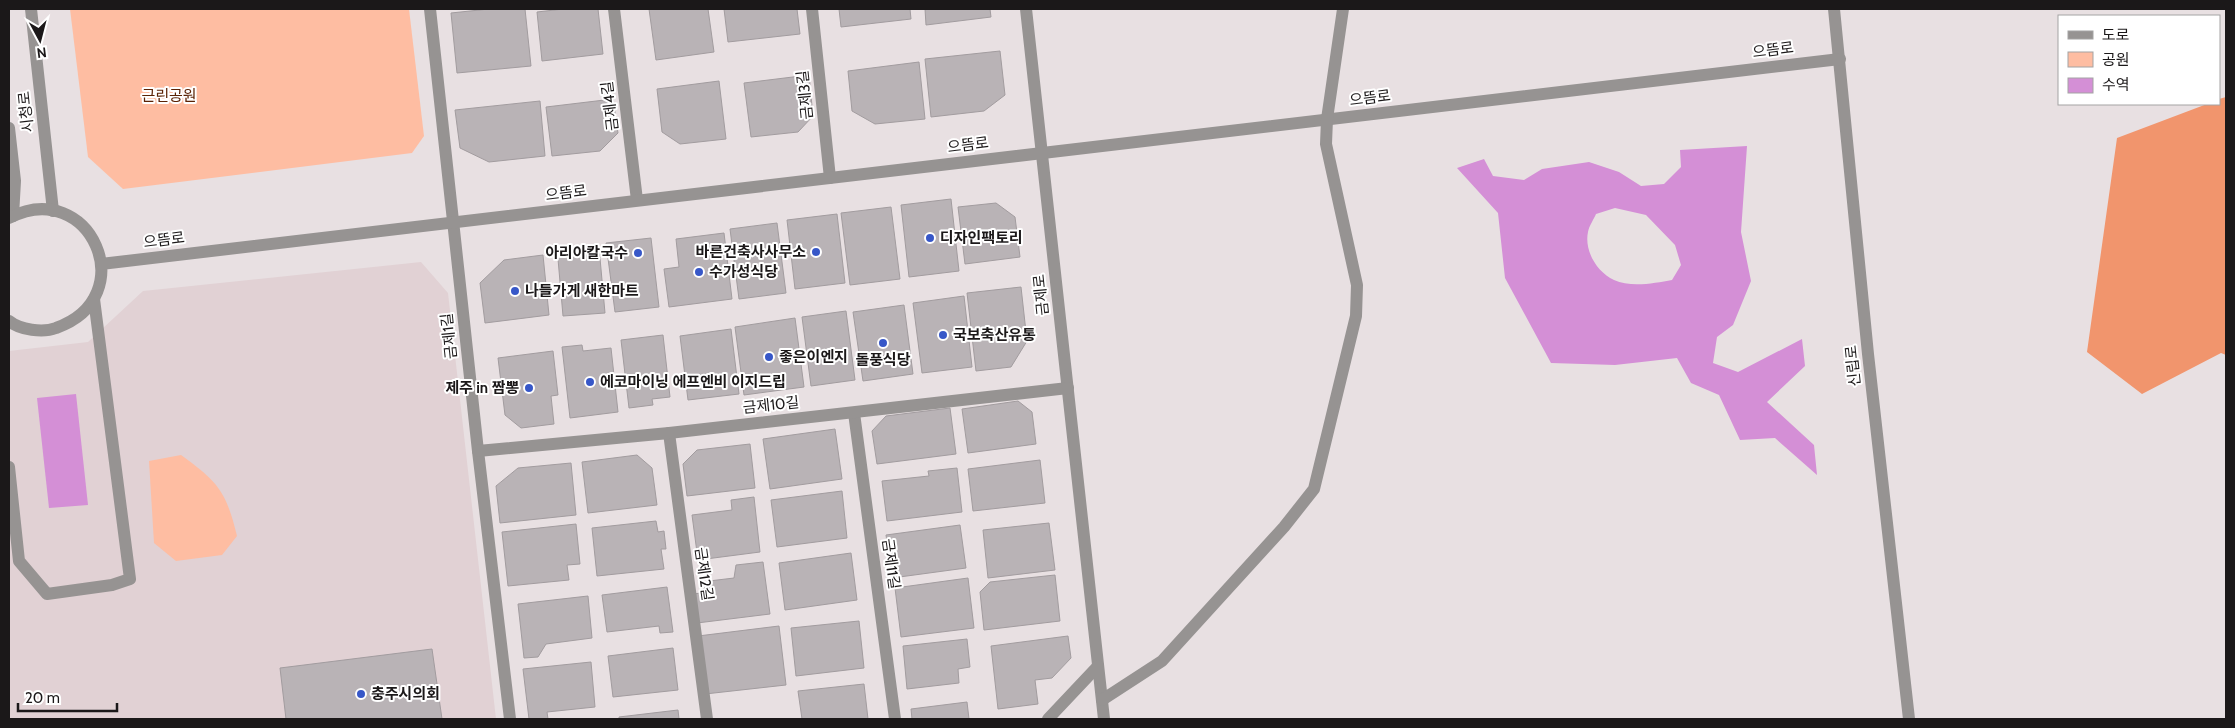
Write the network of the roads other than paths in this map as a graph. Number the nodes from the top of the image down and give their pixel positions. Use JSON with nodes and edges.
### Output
{"nodes":[{"id":1,"x":31,"y":9,"type":"edge"},
{"id":2,"x":430,"y":9,"type":"edge"},
{"id":3,"x":614,"y":9,"type":"edge"},
{"id":4,"x":812,"y":9,"type":"edge"},
{"id":5,"x":1026,"y":9,"type":"edge"},
{"id":6,"x":1343,"y":9,"type":"edge"},
{"id":7,"x":1834,"y":9,"type":"edge"},
{"id":8,"x":1840,"y":59,"type":"junction"},
{"id":9,"x":1327,"y":119,"type":"junction"},
{"id":10,"x":9,"y":128,"type":"edge"},
{"id":11,"x":1041,"y":152,"type":"junction"},
{"id":12,"x":830,"y":178,"type":"junction"},
{"id":13,"x":637,"y":200,"type":"junction"},
{"id":14,"x":54,"y":211,"type":"junction"},
{"id":15,"x":11,"y":217,"type":"edge"},
{"id":16,"x":453,"y":222,"type":"junction"},
{"id":17,"x":101,"y":264,"type":"junction"},
{"id":18,"x":94,"y":298,"type":"junction"},
{"id":19,"x":9,"y":321,"type":"edge"},
{"id":20,"x":1068,"y":388,"type":"junction"},
{"id":21,"x":854,"y":413,"type":"junction"},
{"id":22,"x":669,"y":433,"type":"junction"},
{"id":23,"x":478,"y":451,"type":"junction"},
{"id":24,"x":9,"y":467,"type":"edge"},
{"id":25,"x":1098,"y":666,"type":"junction"},
{"id":26,"x":1102,"y":700,"type":"junction"},
{"id":27,"x":510,"y":719,"type":"edge"},
{"id":28,"x":707,"y":719,"type":"edge"},
{"id":29,"x":895,"y":719,"type":"edge"},
{"id":30,"x":1048,"y":719,"type":"edge"},
{"id":31,"x":1104,"y":719,"type":"edge"},
{"id":32,"x":1909,"y":719,"type":"edge"}],
"edges":[{"from":1,"to":14,"type":"street","name":"시청로"},
{"from":2,"to":16,"type":"street","name":"금제1길"},
{"from":3,"to":13,"type":"street","name":"금제4길"},
{"from":4,"to":12,"type":"street","name":"금제3길"},
{"from":5,"to":11,"type":"street","name":"금제로"},
{"from":6,"to":9,"type":"street"},
{"from":7,"to":8,"type":"street","name":"신립로"},
{"from":8,"to":9,"type":"street","name":"으뜸로"},
{"from":8,"to":32,"type":"street","name":"신립로"},
{"from":9,"to":11,"type":"street","name":"으뜸로"},
{"from":9,"to":26,"type":"street"},
{"from":10,"to":15,"type":"street"},
{"from":11,"to":12,"type":"street","name":"으뜸로"},
{"from":11,"to":20,"type":"street","name":"금제로"},
{"from":12,"to":13,"type":"street","name":"으뜸로"},
{"from":13,"to":16,"type":"street","name":"으뜸로"},
{"from":14,"to":15,"type":"street"},
{"from":14,"to":17,"type":"street"},
{"from":16,"to":17,"type":"street","name":"으뜸로"},
{"from":16,"to":23,"type":"street","name":"금제1길"},
{"from":17,"to":18,"type":"street"},
{"from":18,"to":19,"type":"street"},
{"from":18,"to":24,"type":"street"},
{"from":20,"to":21,"type":"street","name":"금제10길"},
{"from":20,"to":25,"type":"street","name":"금제로"},
{"from":21,"to":22,"type":"street","name":"금제10길"},
{"from":21,"to":29,"type":"street","name":"금제11길"},
{"from":22,"to":23,"type":"street","name":"금제10길"},
{"from":22,"to":28,"type":"street","name":"금제12길"},
{"from":23,"to":27,"type":"street","name":"금제1길"},
{"from":25,"to":26,"type":"street","name":"금제로"},
{"from":25,"to":30,"type":"street"},
{"from":26,"to":31,"type":"street","name":"금제로"}]}
